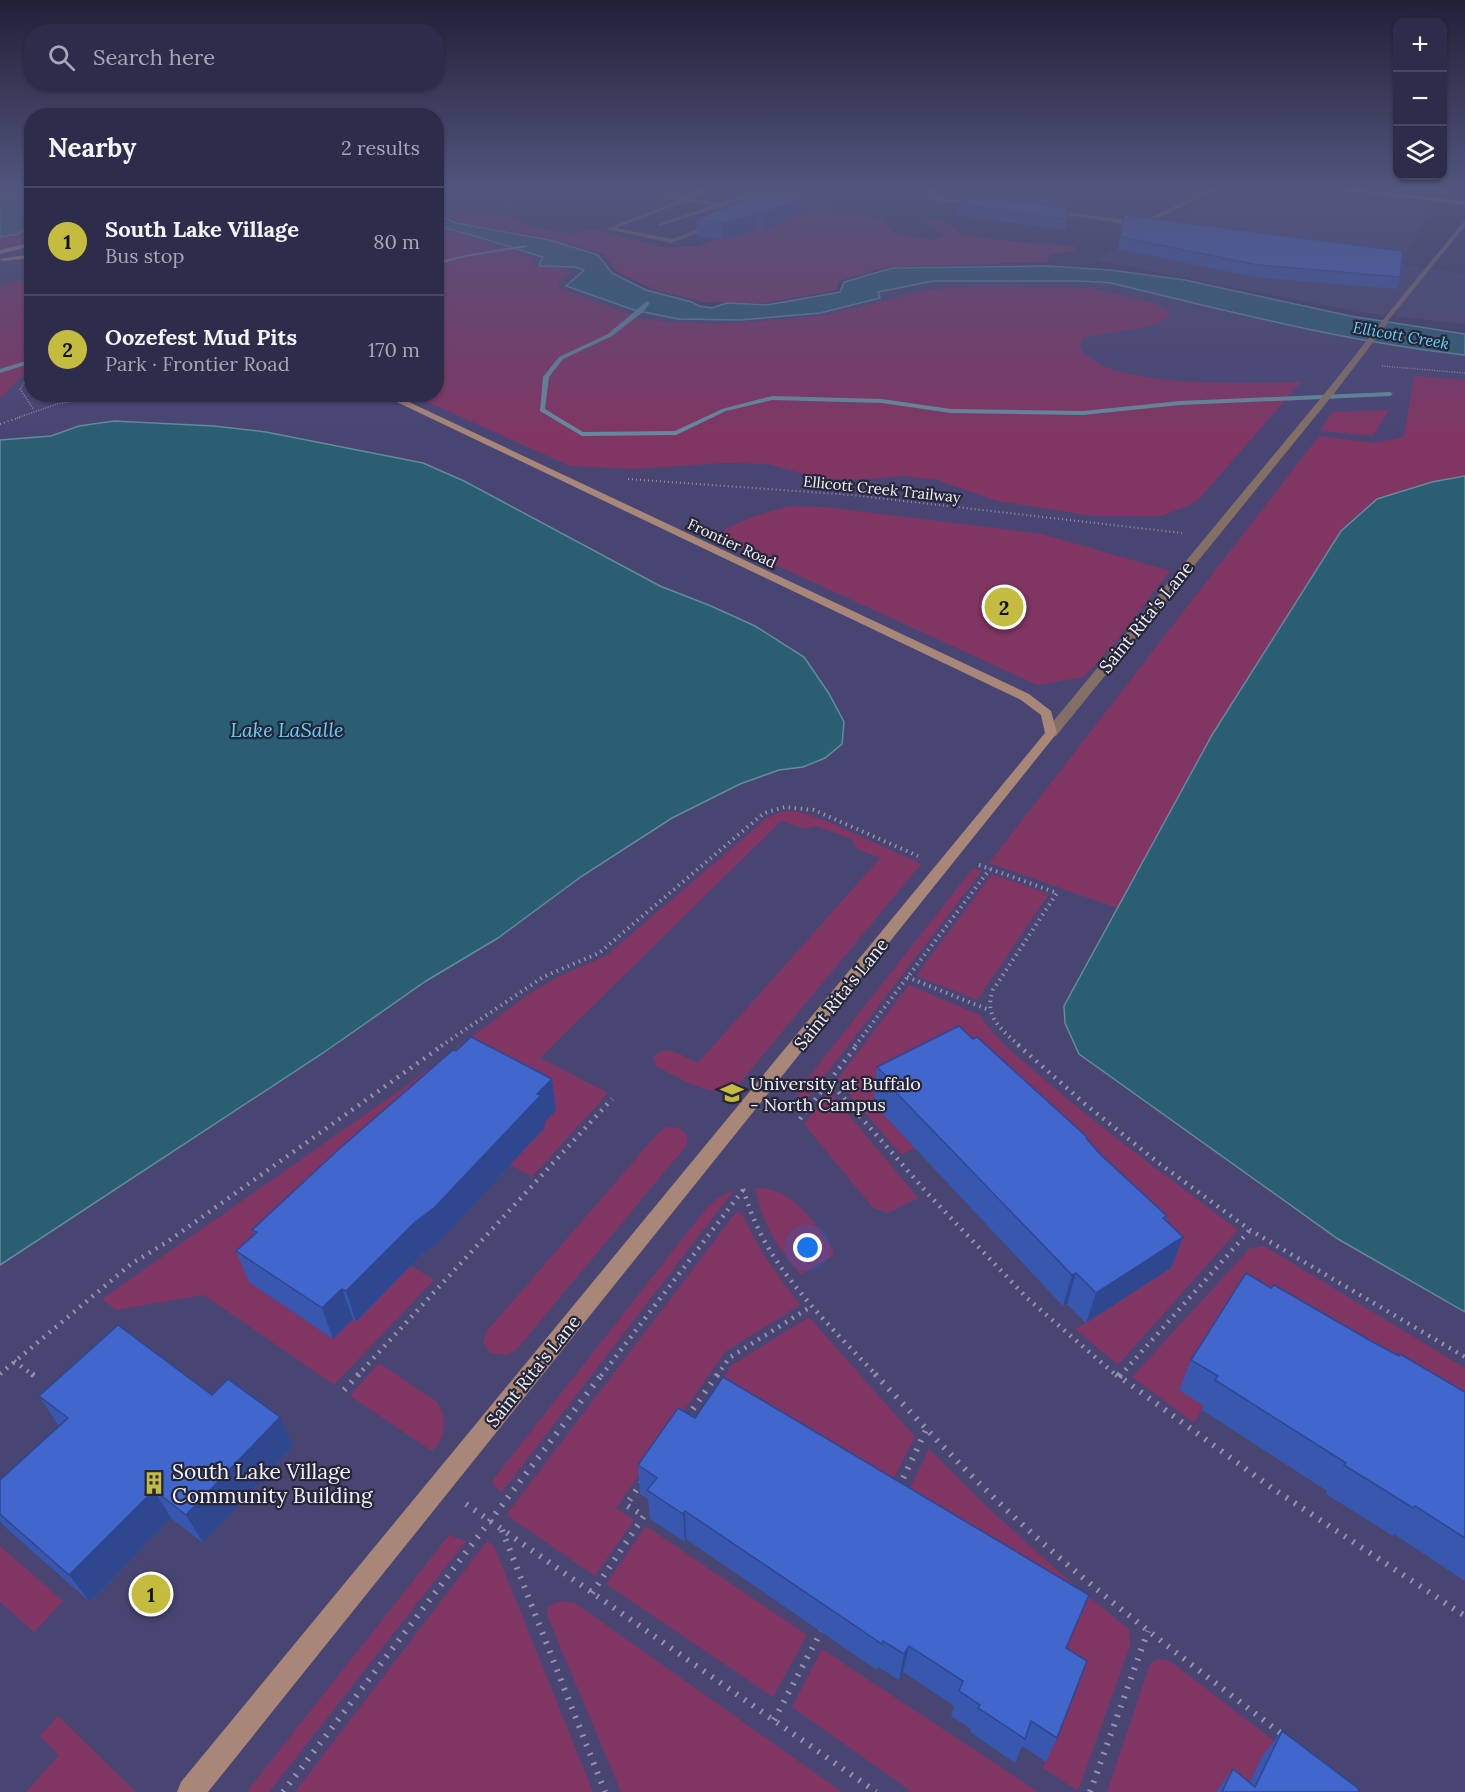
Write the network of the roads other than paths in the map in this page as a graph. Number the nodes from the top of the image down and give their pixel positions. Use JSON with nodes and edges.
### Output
{"nodes":[{"id":1,"x":1425,"y":272,"type":"edge"},
{"id":2,"x":401,"y":402,"type":"edge"},
{"id":3,"x":1051,"y":733,"type":"junction"},
{"id":4,"x":190,"y":1792,"type":"edge"}],
"edges":[{"from":1,"to":3,"type":"street","name":"Saint Rita's Lane"},
{"from":2,"to":3,"type":"street","name":"Frontier Road"},
{"from":3,"to":4,"type":"street","name":"Saint Rita's Lane"}]}
